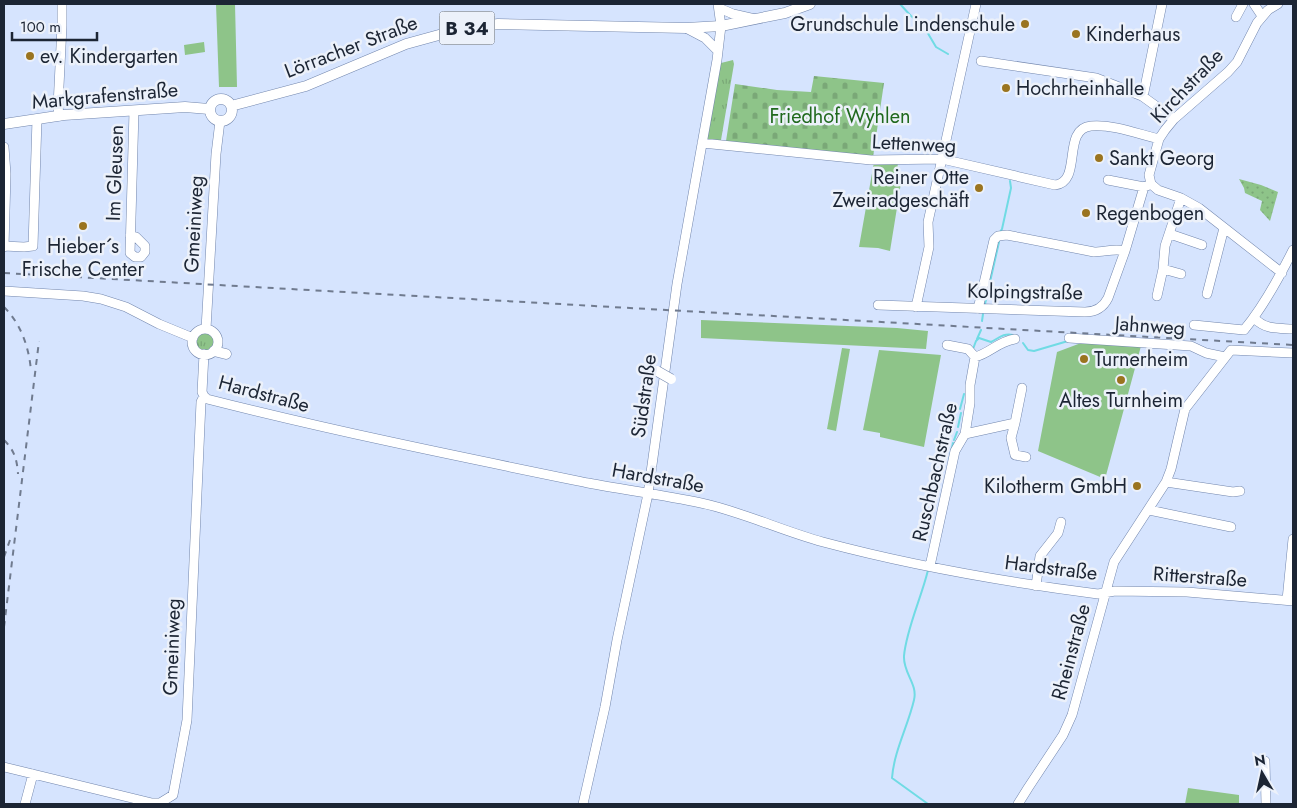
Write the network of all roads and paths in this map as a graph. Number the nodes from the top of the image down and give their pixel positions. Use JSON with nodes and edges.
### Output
{"nodes":[{"id":1,"x":62,"y":4,"type":"edge"},
{"id":2,"x":810,"y":4,"type":"edge"},
{"id":3,"x":976,"y":4,"type":"edge"},
{"id":4,"x":1162,"y":4,"type":"edge"},
{"id":5,"x":1243,"y":4,"type":"edge"},
{"id":6,"x":1254,"y":4,"type":"edge"},
{"id":7,"x":1278,"y":4,"type":"edge"},
{"id":8,"x":719,"y":6,"type":"edge"},
{"id":9,"x":1262,"y":16,"type":"junction"},
{"id":10,"x":1236,"y":17,"type":"dead end"},
{"id":11,"x":758,"y":20,"type":"junction"},
{"id":12,"x":721,"y":26,"type":"junction"},
{"id":13,"x":686,"y":28,"type":"junction"},
{"id":14,"x":717,"y":50,"type":"junction"},
{"id":15,"x":981,"y":60,"type":"dead end"},
{"id":16,"x":1142,"y":96,"type":"junction"},
{"id":17,"x":231,"y":106,"type":"junction"},
{"id":18,"x":210,"y":109,"type":"junction"},
{"id":19,"x":134,"y":111,"type":"junction"},
{"id":20,"x":59,"y":116,"type":"junction"},
{"id":21,"x":36,"y":118,"type":"junction"},
{"id":22,"x":1174,"y":119,"type":"junction"},
{"id":23,"x":220,"y":121,"type":"junction"},
{"id":24,"x":4,"y":124,"type":"edge"},
{"id":25,"x":1160,"y":139,"type":"junction"},
{"id":26,"x":702,"y":143,"type":"junction"},
{"id":27,"x":4,"y":147,"type":"edge"},
{"id":28,"x":942,"y":160,"type":"junction"},
{"id":29,"x":1108,"y":180,"type":"dead end"},
{"id":30,"x":1148,"y":185,"type":"junction"},
{"id":31,"x":1181,"y":198,"type":"junction"},
{"id":32,"x":1224,"y":228,"type":"junction"},
{"id":33,"x":1170,"y":234,"type":"junction"},
{"id":34,"x":130,"y":236,"type":"dead end"},
{"id":35,"x":1202,"y":245,"type":"dead end"},
{"id":36,"x":4,"y":246,"type":"edge"},
{"id":37,"x":1293,"y":250,"type":"edge"},
{"id":38,"x":1126,"y":251,"type":"junction"},
{"id":39,"x":1163,"y":268,"type":"junction"},
{"id":40,"x":1282,"y":273,"type":"junction"},
{"id":41,"x":1181,"y":274,"type":"dead end"},
{"id":42,"x":4,"y":291,"type":"edge"},
{"id":43,"x":1207,"y":294,"type":"dead end"},
{"id":44,"x":1157,"y":296,"type":"dead end"},
{"id":45,"x":878,"y":305,"type":"dead end"},
{"id":46,"x":916,"y":307,"type":"junction"},
{"id":47,"x":978,"y":309,"type":"junction"},
{"id":48,"x":1254,"y":318,"type":"junction"},
{"id":49,"x":1194,"y":325,"type":"dead end"},
{"id":50,"x":1293,"y":328,"type":"edge"},
{"id":51,"x":206,"y":329,"type":"junction"},
{"id":52,"x":192,"y":338,"type":"junction"},
{"id":53,"x":1069,"y":338,"type":"dead end"},
{"id":54,"x":1015,"y":339,"type":"dead end"},
{"id":55,"x":947,"y":345,"type":"dead end"},
{"id":56,"x":216,"y":347,"type":"junction"},
{"id":57,"x":227,"y":351,"type":"dead end"},
{"id":58,"x":1228,"y":353,"type":"junction"},
{"id":59,"x":1293,"y":353,"type":"edge"},
{"id":60,"x":204,"y":354,"type":"junction"},
{"id":61,"x":975,"y":356,"type":"junction"},
{"id":62,"x":657,"y":371,"type":"dead end"},
{"id":63,"x":672,"y":379,"type":"dead end"},
{"id":64,"x":1022,"y":388,"type":"dead end"},
{"id":65,"x":204,"y":396,"type":"junction"},
{"id":66,"x":1015,"y":422,"type":"junction"},
{"id":67,"x":965,"y":434,"type":"junction"},
{"id":68,"x":1026,"y":457,"type":"dead end"},
{"id":69,"x":1166,"y":482,"type":"junction"},
{"id":70,"x":1240,"y":491,"type":"dead end"},
{"id":71,"x":648,"y":494,"type":"junction"},
{"id":72,"x":1149,"y":510,"type":"junction"},
{"id":73,"x":1061,"y":522,"type":"dead end"},
{"id":74,"x":1231,"y":527,"type":"dead end"},
{"id":75,"x":1293,"y":539,"type":"edge"},
{"id":76,"x":930,"y":566,"type":"junction"},
{"id":77,"x":1036,"y":586,"type":"junction"},
{"id":78,"x":1105,"y":592,"type":"junction"},
{"id":79,"x":1290,"y":601,"type":"edge"},
{"id":80,"x":1265,"y":761,"type":"dead end"},
{"id":81,"x":4,"y":767,"type":"edge"},
{"id":82,"x":33,"y":774,"type":"junction"},
{"id":83,"x":25,"y":804,"type":"edge"},
{"id":84,"x":583,"y":804,"type":"edge"},
{"id":85,"x":1018,"y":804,"type":"edge"},
{"id":86,"x":1266,"y":804,"type":"edge"}],
"edges":[{"from":1,"to":20,"type":"street"},
{"from":2,"to":11,"type":"main road","name":"Lörracher Straße","number":"B 34"},
{"from":3,"to":28,"type":"street"},
{"from":4,"to":16,"type":"street"},
{"from":5,"to":10,"type":"street"},
{"from":6,"to":9,"type":"street"},
{"from":7,"to":9,"type":"street","name":"Kirchstraße"},
{"from":8,"to":11,"type":"street"},
{"from":8,"to":12,"type":"street","name":"Südstraße"},
{"from":9,"to":22,"type":"street","name":"Kirchstraße"},
{"from":11,"to":12,"type":"main road","name":"Lörracher Straße","number":"B 34"},
{"from":12,"to":13,"type":"main road","name":"Lörracher Straße","number":"B 34"},
{"from":12,"to":14,"type":"street","name":"Südstraße"},
{"from":13,"to":14,"type":"street"},
{"from":13,"to":17,"type":"main road","name":"Lörracher Straße","number":"B 34"},
{"from":14,"to":26,"type":"street","name":"Südstraße"},
{"from":15,"to":16,"type":"street"},
{"from":16,"to":22,"type":"street"},
{"from":17,"to":18,"type":"main road"},
{"from":17,"to":23,"type":"main road"},
{"from":18,"to":19,"type":"main road","name":"Markgrafenstraße"},
{"from":18,"to":23,"type":"main road"},
{"from":19,"to":20,"type":"main road","name":"Markgrafenstraße"},
{"from":19,"to":34,"type":"street","name":"Im Gleusen"},
{"from":20,"to":21,"type":"main road","name":"Markgrafenstraße"},
{"from":21,"to":24,"type":"main road","name":"Markgrafenstraße"},
{"from":21,"to":36,"type":"street"},
{"from":22,"to":25,"type":"street","name":"Kirchstraße"},
{"from":23,"to":51,"type":"street","name":"Gmeiniweg"},
{"from":25,"to":28,"type":"street","name":"Lettenweg"},
{"from":25,"to":30,"type":"street","name":"Kirchstraße"},
{"from":26,"to":28,"type":"street","name":"Lettenweg"},
{"from":26,"to":71,"type":"street","name":"Südstraße"},
{"from":27,"to":36,"type":"street"},
{"from":28,"to":46,"type":"street"},
{"from":29,"to":30,"type":"street"},
{"from":30,"to":31,"type":"street"},
{"from":30,"to":38,"type":"street","name":"Kolpingstraße"},
{"from":31,"to":32,"type":"street"},
{"from":31,"to":33,"type":"street"},
{"from":32,"to":40,"type":"street"},
{"from":32,"to":43,"type":"street"},
{"from":33,"to":35,"type":"street"},
{"from":33,"to":39,"type":"street"},
{"from":37,"to":40,"type":"street"},
{"from":38,"to":47,"type":"street","name":"Kolpingstraße"},
{"from":38,"to":47,"type":"street"},
{"from":39,"to":41,"type":"street"},
{"from":39,"to":44,"type":"street"},
{"from":40,"to":48,"type":"street"},
{"from":42,"to":52,"type":"street"},
{"from":45,"to":46,"type":"street","name":"Kolpingstraße"},
{"from":46,"to":47,"type":"street","name":"Kolpingstraße"},
{"from":48,"to":49,"type":"street"},
{"from":48,"to":50,"type":"street"},
{"from":51,"to":52,"type":"street"},
{"from":51,"to":56,"type":"street"},
{"from":52,"to":60,"type":"street"},
{"from":53,"to":58,"type":"street","name":"Jahnweg"},
{"from":54,"to":61,"type":"street"},
{"from":55,"to":61,"type":"street"},
{"from":56,"to":57,"type":"main road"},
{"from":56,"to":60,"type":"street"},
{"from":58,"to":59,"type":"street","name":"Jahnweg"},
{"from":58,"to":69,"type":"street","name":"Rheinstraße"},
{"from":60,"to":65,"type":"street","name":"Gmeiniweg"},
{"from":61,"to":67,"type":"street","name":"Ruschbachstraße"},
{"from":62,"to":63,"type":"main road","bridge":true},
{"from":64,"to":66,"type":"street"},
{"from":65,"to":71,"type":"street","name":"Hardstraße"},
{"from":65,"to":82,"type":"street","name":"Gmeiniweg"},
{"from":66,"to":67,"type":"street"},
{"from":66,"to":68,"type":"street"},
{"from":67,"to":76,"type":"street","name":"Ruschbachstraße"},
{"from":69,"to":70,"type":"street"},
{"from":69,"to":72,"type":"street","name":"Rheinstraße"},
{"from":71,"to":76,"type":"street","name":"Hardstraße"},
{"from":71,"to":84,"type":"street","name":"Südstraße"},
{"from":72,"to":74,"type":"street"},
{"from":72,"to":78,"type":"street","name":"Rheinstraße"},
{"from":73,"to":77,"type":"street"},
{"from":75,"to":79,"type":"street"},
{"from":76,"to":77,"type":"street","name":"Hardstraße"},
{"from":77,"to":78,"type":"street","name":"Hardstraße"},
{"from":78,"to":79,"type":"street","name":"Ritterstraße"},
{"from":78,"to":85,"type":"street","name":"Rheinstraße"},
{"from":80,"to":86,"type":"street"},
{"from":81,"to":82,"type":"street","name":"Gmeiniweg"},
{"from":82,"to":83,"type":"street"}]}
